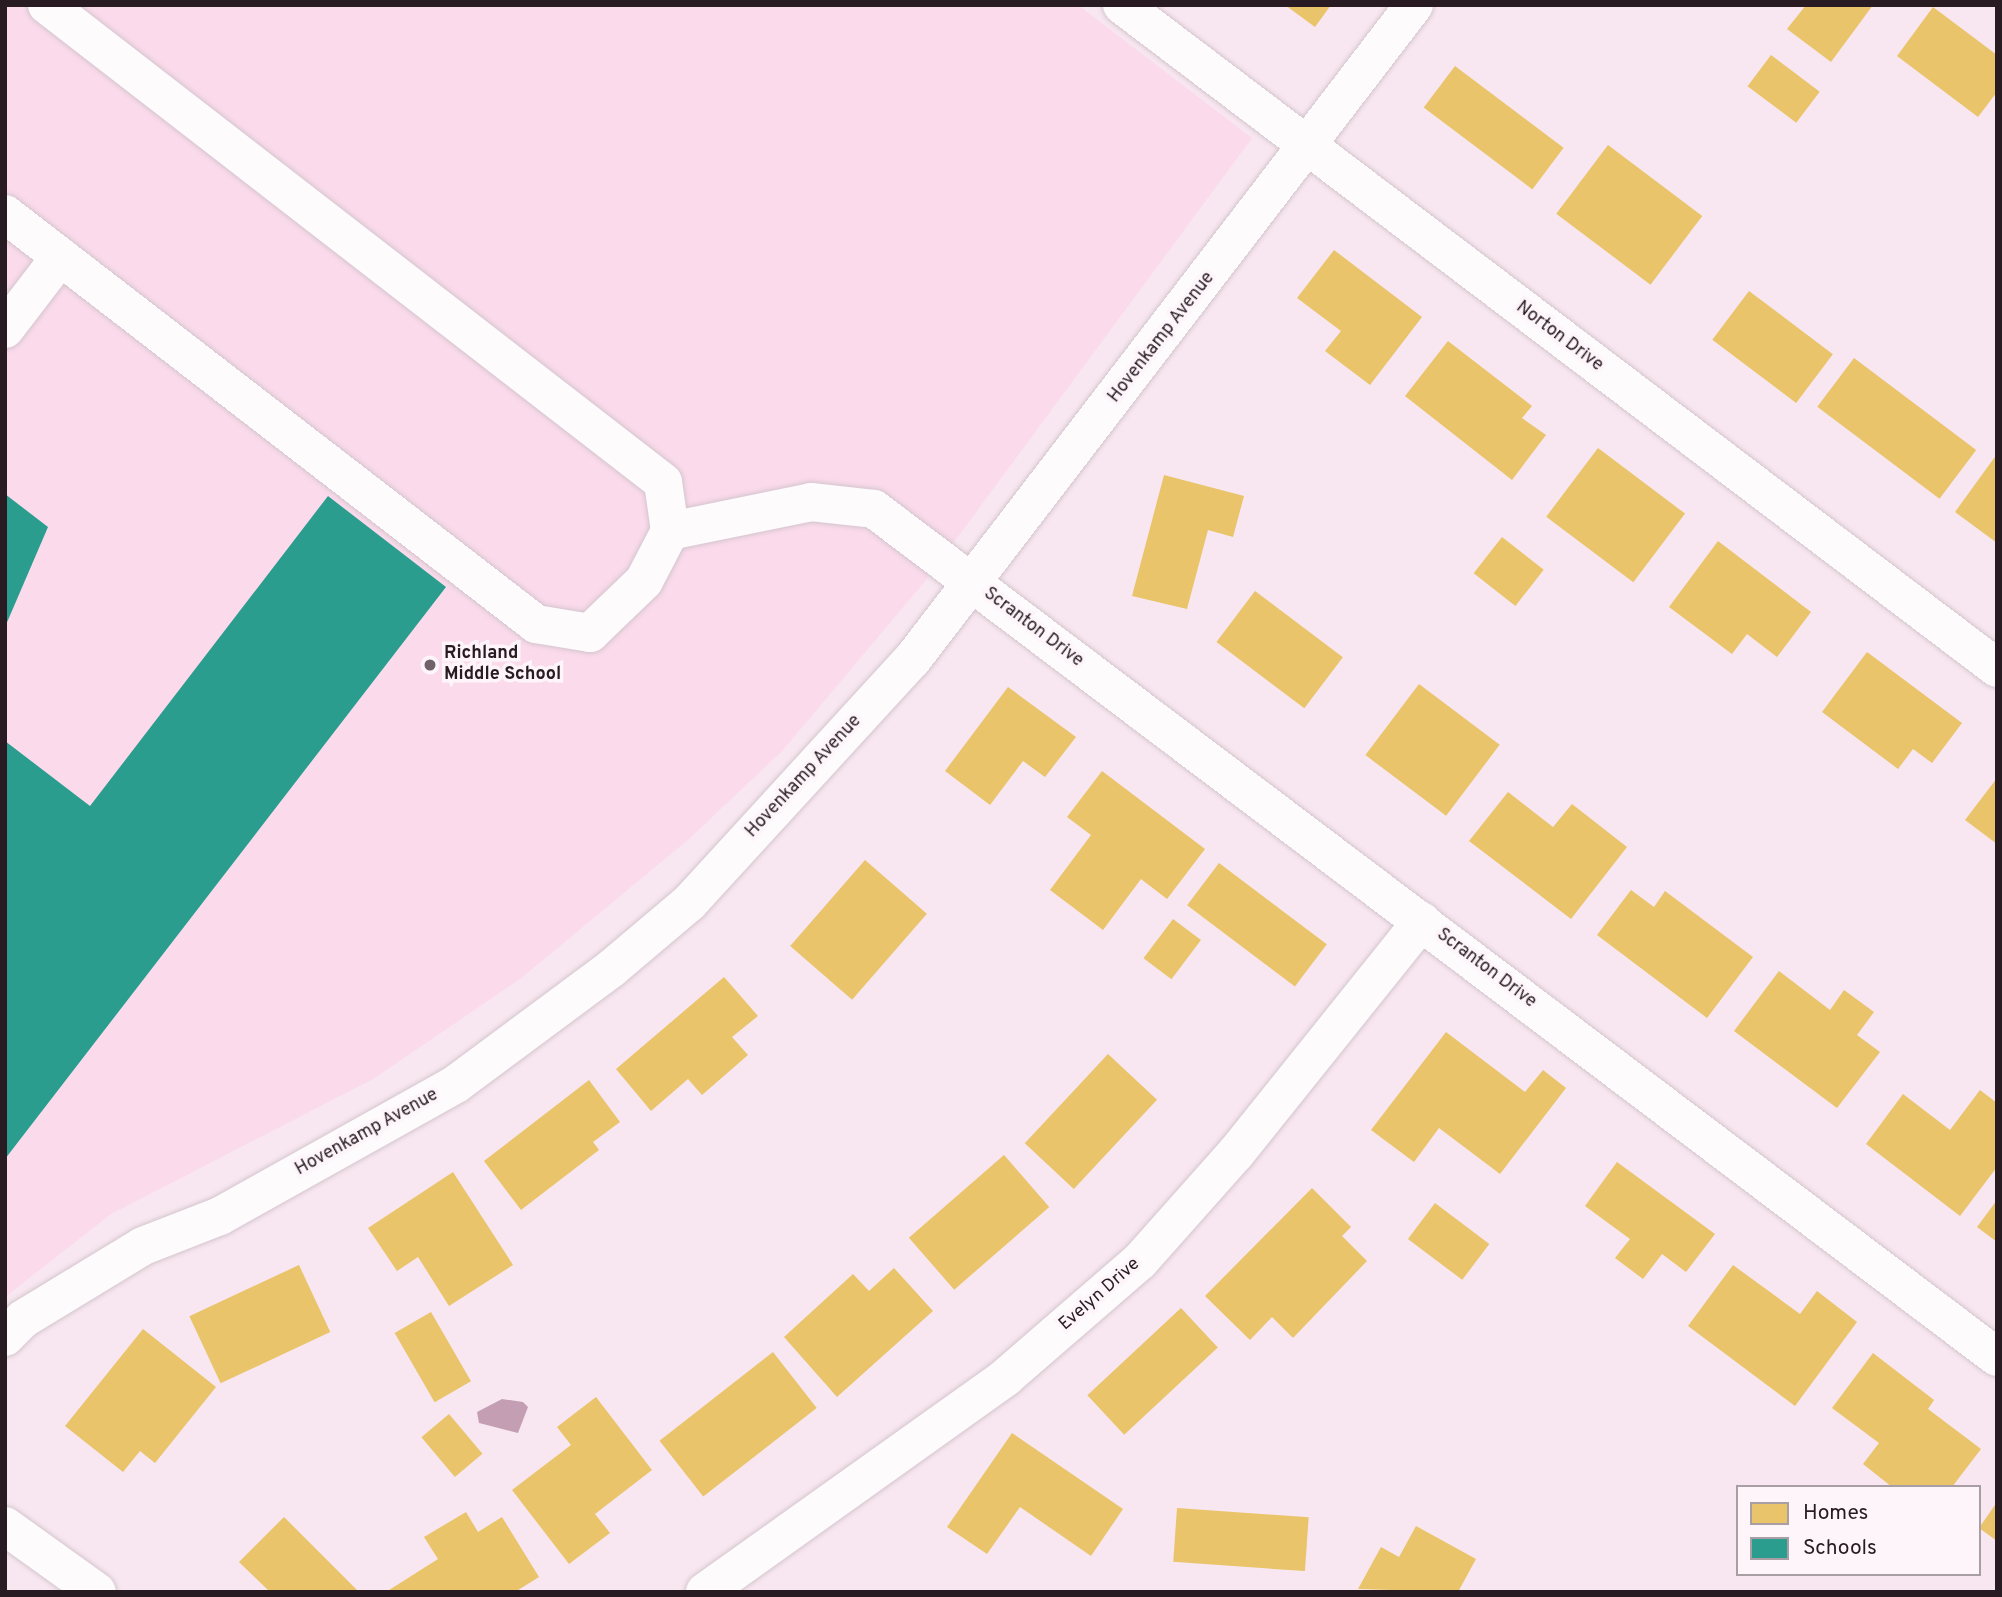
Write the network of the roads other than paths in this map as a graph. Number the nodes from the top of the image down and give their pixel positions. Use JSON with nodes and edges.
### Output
{"nodes":[{"id":1,"x":47,"y":5,"type":"edge"},
{"id":2,"x":1122,"y":5,"type":"edge"},
{"id":3,"x":1414,"y":5,"type":"edge"},
{"id":4,"x":1308,"y":148,"type":"junction"},
{"id":5,"x":5,"y":214,"type":"edge"},
{"id":6,"x":60,"y":257,"type":"junction"},
{"id":7,"x":5,"y":329,"type":"edge"},
{"id":8,"x":670,"y":530,"type":"junction"},
{"id":9,"x":973,"y":583,"type":"junction"},
{"id":10,"x":1997,"y":668,"type":"edge"},
{"id":11,"x":1422,"y":921,"type":"junction"},
{"id":12,"x":5,"y":1337,"type":"edge"},
{"id":13,"x":1997,"y":1357,"type":"edge"},
{"id":14,"x":5,"y":1526,"type":"edge"},
{"id":15,"x":97,"y":1592,"type":"edge"},
{"id":16,"x":705,"y":1592,"type":"edge"}],
"edges":[{"from":1,"to":8,"type":"street"},
{"from":2,"to":4,"type":"street","name":"Norton Drive"},
{"from":3,"to":4,"type":"street","name":"Hovenkamp Avenue"},
{"from":4,"to":9,"type":"street","name":"Hovenkamp Avenue"},
{"from":4,"to":10,"type":"street","name":"Norton Drive"},
{"from":5,"to":6,"type":"street"},
{"from":6,"to":7,"type":"street"},
{"from":6,"to":8,"type":"street"},
{"from":8,"to":9,"type":"street","name":"Scranton Drive"},
{"from":9,"to":11,"type":"street","name":"Scranton Drive"},
{"from":9,"to":12,"type":"street","name":"Hovenkamp Avenue"},
{"from":11,"to":13,"type":"street","name":"Scranton Drive"},
{"from":11,"to":16,"type":"street","name":"Evelyn Drive"},
{"from":14,"to":15,"type":"street"}]}
